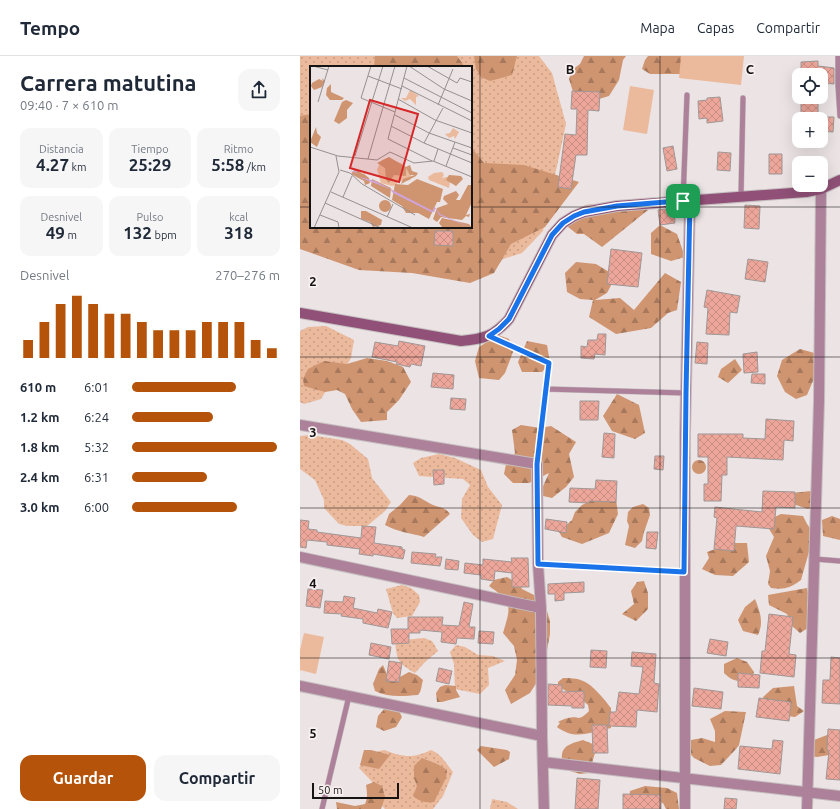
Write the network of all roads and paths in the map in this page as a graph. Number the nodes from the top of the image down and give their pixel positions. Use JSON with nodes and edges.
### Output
{"nodes":[{"id":1,"x":838,"y":56,"type":"edge"},
{"id":2,"x":687,"y":95,"type":"dead end"},
{"id":3,"x":743,"y":98,"type":"dead end"},
{"id":4,"x":840,"y":116,"type":"edge"},
{"id":5,"x":840,"y":180,"type":"edge"},
{"id":6,"x":828,"y":186,"type":"edge"},
{"id":7,"x":806,"y":192,"type":"edge"},
{"id":8,"x":821,"y":192,"type":"edge"},
{"id":9,"x":741,"y":196,"type":"junction"},
{"id":10,"x":686,"y":201,"type":"junction"},
{"id":11,"x":300,"y":313,"type":"edge"},
{"id":12,"x":489,"y":336,"type":"junction"},
{"id":13,"x":545,"y":389,"type":"junction"},
{"id":14,"x":686,"y":393,"type":"junction"},
{"id":15,"x":300,"y":425,"type":"edge"},
{"id":16,"x":537,"y":464,"type":"junction"},
{"id":17,"x":300,"y":557,"type":"edge"},
{"id":18,"x":815,"y":559,"type":"junction"},
{"id":19,"x":840,"y":561,"type":"edge"},
{"id":20,"x":538,"y":564,"type":"junction"},
{"id":21,"x":684,"y":572,"type":"junction"},
{"id":22,"x":541,"y":608,"type":"junction"},
{"id":23,"x":300,"y":686,"type":"edge"},
{"id":24,"x":350,"y":696,"type":"junction"},
{"id":25,"x":542,"y":736,"type":"junction"},
{"id":26,"x":543,"y":762,"type":"junction"},
{"id":27,"x":685,"y":778,"type":"junction"},
{"id":28,"x":807,"y":792,"type":"junction"},
{"id":29,"x":840,"y":796,"type":"edge"},
{"id":30,"x":322,"y":809,"type":"edge"},
{"id":31,"x":544,"y":809,"type":"edge"},
{"id":32,"x":685,"y":809,"type":"edge"},
{"id":33,"x":807,"y":809,"type":"edge"}],
"edges":[{"from":1,"to":4,"type":"lane"},
{"from":2,"to":10,"type":"lane"},
{"from":3,"to":9,"type":"lane"},
{"from":5,"to":6,"type":"main road"},
{"from":7,"to":9,"type":"main road"},
{"from":8,"to":18,"type":"street"},
{"from":9,"to":10,"type":"main road"},
{"from":10,"to":12,"type":"main road"},
{"from":10,"to":14,"type":"street"},
{"from":11,"to":12,"type":"main road"},
{"from":12,"to":13,"type":"lane"},
{"from":13,"to":14,"type":"lane"},
{"from":13,"to":16,"type":"lane"},
{"from":14,"to":21,"type":"street"},
{"from":15,"to":16,"type":"street"},
{"from":16,"to":20,"type":"street"},
{"from":17,"to":22,"type":"street"},
{"from":18,"to":19,"type":"lane"},
{"from":18,"to":28,"type":"street"},
{"from":20,"to":21,"type":"lane"},
{"from":20,"to":22,"type":"street"},
{"from":21,"to":27,"type":"street"},
{"from":22,"to":25,"type":"street"},
{"from":23,"to":24,"type":"street"},
{"from":24,"to":25,"type":"street"},
{"from":24,"to":30,"type":"lane"},
{"from":25,"to":26,"type":"street"},
{"from":26,"to":27,"type":"street"},
{"from":26,"to":31,"type":"street"},
{"from":27,"to":28,"type":"street"},
{"from":27,"to":32,"type":"street"},
{"from":28,"to":29,"type":"street"},
{"from":28,"to":33,"type":"street"}]}
